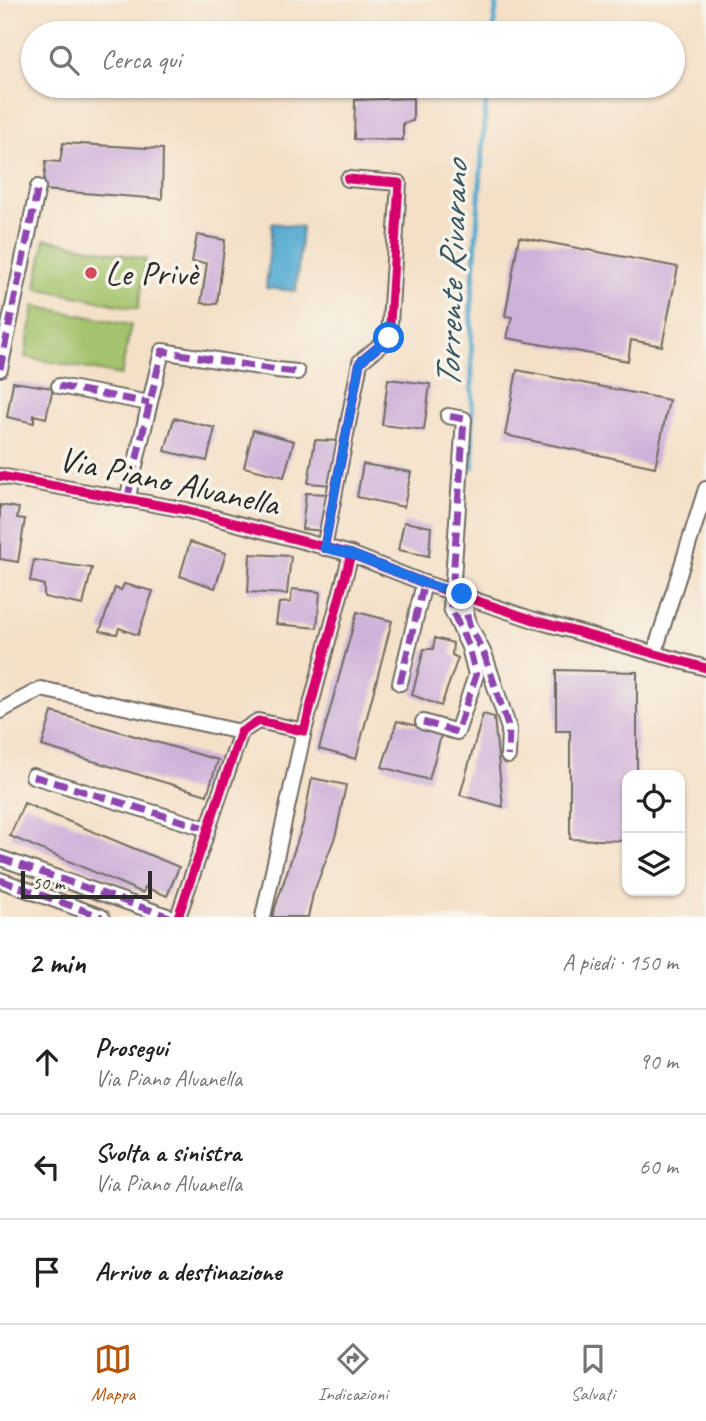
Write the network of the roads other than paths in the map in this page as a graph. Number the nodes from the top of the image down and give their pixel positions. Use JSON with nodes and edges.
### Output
{"nodes":[{"id":1,"x":348,"y":179,"type":"dead end"},
{"id":2,"x":38,"y":187,"type":"dead end"},
{"id":3,"x":0,"y":369,"type":"edge"},
{"id":4,"x":298,"y":372,"type":"dead end"},
{"id":5,"x":59,"y":386,"type":"dead end"},
{"id":6,"x":149,"y":403,"type":"junction"},
{"id":7,"x":449,"y":416,"type":"dead end"},
{"id":8,"x":0,"y":476,"type":"edge"},
{"id":9,"x":706,"y":489,"type":"edge"},
{"id":10,"x":128,"y":500,"type":"junction"},
{"id":11,"x":324,"y":548,"type":"junction"},
{"id":12,"x":351,"y":554,"type":"junction"},
{"id":13,"x":424,"y":583,"type":"junction"},
{"id":14,"x":457,"y":592,"type":"junction"},
{"id":15,"x":653,"y":653,"type":"junction"},
{"id":16,"x":706,"y":668,"type":"edge"},
{"id":17,"x":400,"y":683,"type":"dead end"},
{"id":18,"x":0,"y":711,"type":"edge"},
{"id":19,"x":423,"y":722,"type":"dead end"},
{"id":20,"x":241,"y":732,"type":"junction"},
{"id":21,"x":304,"y":732,"type":"junction"},
{"id":22,"x":508,"y":756,"type":"dead end"},
{"id":23,"x":33,"y":776,"type":"dead end"},
{"id":24,"x":208,"y":829,"type":"junction"},
{"id":25,"x":0,"y":859,"type":"edge"},
{"id":26,"x":0,"y":880,"type":"edge"},
{"id":27,"x":102,"y":917,"type":"edge"},
{"id":28,"x":170,"y":917,"type":"edge"},
{"id":29,"x":178,"y":917,"type":"edge"},
{"id":30,"x":263,"y":917,"type":"edge"}],
"edges":[{"from":1,"to":11,"type":"street"},
{"from":2,"to":3,"type":"street"},
{"from":4,"to":6,"type":"street"},
{"from":5,"to":6,"type":"street"},
{"from":6,"to":10,"type":"street"},
{"from":7,"to":14,"type":"street"},
{"from":8,"to":10,"type":"street","name":"Via Piano Alvanella"},
{"from":9,"to":15,"type":"street"},
{"from":10,"to":11,"type":"street","name":"Via Piano Alvanella"},
{"from":11,"to":12,"type":"street","name":"Via Piano Alvanella"},
{"from":12,"to":13,"type":"street","name":"Via Piano Alvanella"},
{"from":12,"to":21,"type":"street"},
{"from":13,"to":14,"type":"street","name":"Via Piano Alvanella"},
{"from":13,"to":17,"type":"street"},
{"from":14,"to":15,"type":"street","name":"Via Piano Alvanella"},
{"from":14,"to":19,"type":"street"},
{"from":14,"to":22,"type":"street"},
{"from":15,"to":16,"type":"street","name":"Via Piano Alvanella"},
{"from":18,"to":20,"type":"street"},
{"from":20,"to":21,"type":"street"},
{"from":20,"to":24,"type":"street"},
{"from":21,"to":30,"type":"street"},
{"from":23,"to":24,"type":"street"},
{"from":24,"to":29,"type":"street"},
{"from":25,"to":28,"type":"street"},
{"from":26,"to":27,"type":"street"}]}
